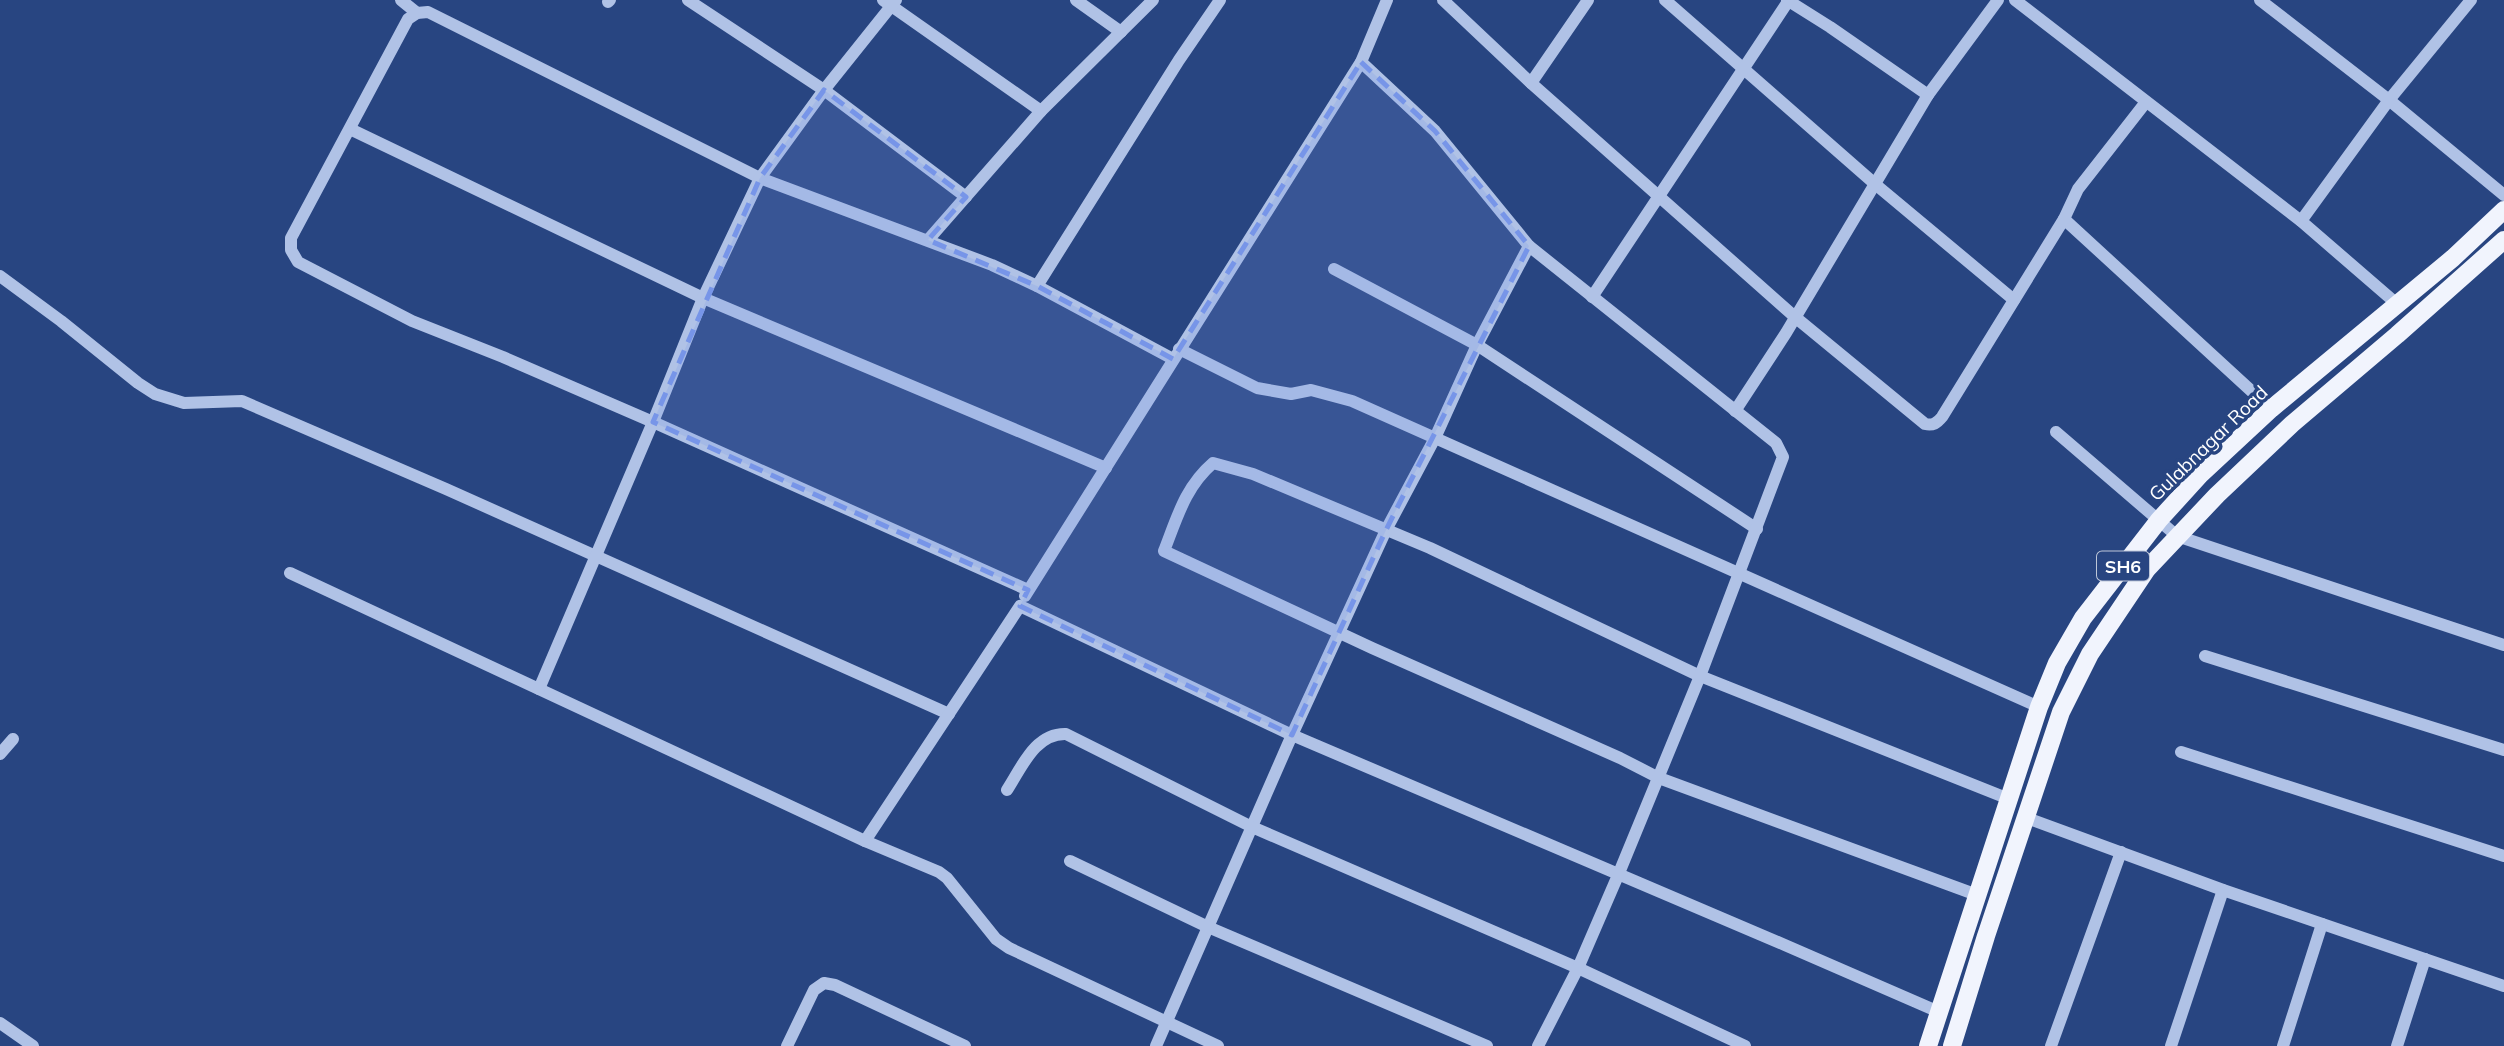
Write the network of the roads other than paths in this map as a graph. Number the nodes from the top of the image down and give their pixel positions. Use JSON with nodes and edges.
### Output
{"nodes":[{"id":1,"x":401,"y":0,"type":"edge"},
{"id":2,"x":688,"y":0,"type":"edge"},
{"id":3,"x":1076,"y":0,"type":"edge"},
{"id":4,"x":1153,"y":0,"type":"edge"},
{"id":5,"x":1220,"y":0,"type":"edge"},
{"id":6,"x":1387,"y":0,"type":"edge"},
{"id":7,"x":1443,"y":0,"type":"edge"},
{"id":8,"x":1588,"y":0,"type":"edge"},
{"id":9,"x":1665,"y":0,"type":"edge"},
{"id":10,"x":1788,"y":0,"type":"edge"},
{"id":11,"x":1998,"y":0,"type":"edge"},
{"id":12,"x":2015,"y":0,"type":"edge"},
{"id":13,"x":2260,"y":0,"type":"edge"},
{"id":14,"x":2471,"y":0,"type":"edge"},
{"id":15,"x":890,"y":2,"type":"edge"},
{"id":16,"x":417,"y":13,"type":"junction"},
{"id":17,"x":1121,"y":32,"type":"junction"},
{"id":18,"x":1361,"y":62,"type":"junction"},
{"id":19,"x":1744,"y":67,"type":"junction"},
{"id":20,"x":1531,"y":83,"type":"junction"},
{"id":21,"x":824,"y":90,"type":"junction"},
{"id":22,"x":1928,"y":95,"type":"junction"},
{"id":23,"x":2389,"y":100,"type":"junction"},
{"id":24,"x":2146,"y":102,"type":"junction"},
{"id":25,"x":1041,"y":111,"type":"junction"},
{"id":26,"x":350,"y":129,"type":"junction"},
{"id":27,"x":760,"y":178,"type":"junction"},
{"id":28,"x":1875,"y":184,"type":"junction"},
{"id":29,"x":1659,"y":195,"type":"junction"},
{"id":30,"x":2504,"y":195,"type":"edge"},
{"id":31,"x":966,"y":197,"type":"junction"},
{"id":32,"x":2504,"y":210,"type":"edge"},
{"id":33,"x":2064,"y":219,"type":"junction"},
{"id":34,"x":2301,"y":221,"type":"junction"},
{"id":35,"x":928,"y":240,"type":"junction"},
{"id":36,"x":2504,"y":240,"type":"edge"},
{"id":37,"x":1529,"y":246,"type":"junction"},
{"id":38,"x":1334,"y":269,"type":"dead end"},
{"id":39,"x":0,"y":276,"type":"edge"},
{"id":40,"x":1037,"y":286,"type":"junction"},
{"id":41,"x":1592,"y":297,"type":"junction"},
{"id":42,"x":703,"y":298,"type":"junction"},
{"id":43,"x":2014,"y":300,"type":"junction"},
{"id":44,"x":2397,"y":304,"type":"junction"},
{"id":45,"x":1795,"y":317,"type":"junction"},
{"id":46,"x":1477,"y":345,"type":"junction"},
{"id":47,"x":1176,"y":354,"type":"junction"},
{"id":48,"x":2271,"y":409,"type":"junction"},
{"id":49,"x":1735,"y":411,"type":"junction"},
{"id":50,"x":653,"y":422,"type":"junction"},
{"id":51,"x":2056,"y":432,"type":"dead end"},
{"id":52,"x":1435,"y":438,"type":"junction"},
{"id":53,"x":1106,"y":468,"type":"junction"},
{"id":54,"x":2159,"y":520,"type":"junction"},
{"id":55,"x":1757,"y":529,"type":"junction"},
{"id":56,"x":1386,"y":530,"type":"junction"},
{"id":57,"x":2177,"y":536,"type":"junction"},
{"id":58,"x":594,"y":556,"type":"junction"},
{"id":59,"x":289,"y":573,"type":"dead end"},
{"id":60,"x":1740,"y":573,"type":"junction"},
{"id":61,"x":1028,"y":590,"type":"junction"},
{"id":62,"x":1020,"y":606,"type":"junction"},
{"id":63,"x":1339,"y":631,"type":"junction"},
{"id":64,"x":2504,"y":645,"type":"edge"},
{"id":65,"x":2205,"y":656,"type":"dead end"},
{"id":66,"x":1700,"y":676,"type":"junction"},
{"id":67,"x":539,"y":689,"type":"junction"},
{"id":68,"x":2039,"y":708,"type":"junction"},
{"id":69,"x":949,"y":714,"type":"junction"},
{"id":70,"x":1292,"y":735,"type":"junction"},
{"id":71,"x":13,"y":739,"type":"dead end"},
{"id":72,"x":2504,"y":750,"type":"edge"},
{"id":73,"x":2181,"y":752,"type":"dead end"},
{"id":74,"x":0,"y":754,"type":"edge"},
{"id":75,"x":1659,"y":778,"type":"junction"},
{"id":76,"x":1007,"y":790,"type":"dead end"},
{"id":77,"x":2009,"y":799,"type":"junction"},
{"id":78,"x":2027,"y":818,"type":"junction"},
{"id":79,"x":1252,"y":827,"type":"junction"},
{"id":80,"x":864,"y":841,"type":"junction"},
{"id":81,"x":2121,"y":852,"type":"junction"},
{"id":82,"x":2504,"y":856,"type":"edge"},
{"id":83,"x":1070,"y":861,"type":"dead end"},
{"id":84,"x":1619,"y":873,"type":"junction"},
{"id":85,"x":2223,"y":890,"type":"junction"},
{"id":86,"x":1977,"y":895,"type":"junction"},
{"id":87,"x":2322,"y":924,"type":"junction"},
{"id":88,"x":1208,"y":927,"type":"junction"},
{"id":89,"x":2425,"y":959,"type":"junction"},
{"id":90,"x":1578,"y":968,"type":"junction"},
{"id":91,"x":2504,"y":986,"type":"edge"},
{"id":92,"x":1939,"y":1012,"type":"junction"},
{"id":93,"x":0,"y":1023,"type":"edge"},
{"id":94,"x":1166,"y":1023,"type":"junction"},
{"id":95,"x":33,"y":1046,"type":"edge"},
{"id":96,"x":787,"y":1046,"type":"edge"},
{"id":97,"x":965,"y":1046,"type":"edge"},
{"id":98,"x":1156,"y":1046,"type":"edge"},
{"id":99,"x":1218,"y":1046,"type":"edge"},
{"id":100,"x":1487,"y":1046,"type":"edge"},
{"id":101,"x":1538,"y":1046,"type":"edge"},
{"id":102,"x":1745,"y":1046,"type":"edge"},
{"id":103,"x":1928,"y":1046,"type":"edge"},
{"id":104,"x":1952,"y":1046,"type":"edge"},
{"id":105,"x":2051,"y":1046,"type":"edge"},
{"id":106,"x":2171,"y":1046,"type":"edge"},
{"id":107,"x":2283,"y":1046,"type":"edge"},
{"id":108,"x":2397,"y":1046,"type":"edge"}],
"edges":[{"from":1,"to":16,"type":"street"},
{"from":2,"to":21,"type":"street"},
{"from":3,"to":17,"type":"street"},
{"from":4,"to":17,"type":"street"},
{"from":5,"to":40,"type":"street"},
{"from":6,"to":18,"type":"street"},
{"from":7,"to":20,"type":"street"},
{"from":8,"to":20,"type":"street"},
{"from":9,"to":19,"type":"street"},
{"from":10,"to":19,"type":"street"},
{"from":10,"to":22,"type":"street"},
{"from":11,"to":22,"type":"street"},
{"from":12,"to":24,"type":"street"},
{"from":13,"to":23,"type":"street"},
{"from":14,"to":23,"type":"street"},
{"from":15,"to":21,"type":"street"},
{"from":15,"to":25,"type":"street"},
{"from":16,"to":26,"type":"street"},
{"from":16,"to":27,"type":"street"},
{"from":17,"to":25,"type":"street"},
{"from":18,"to":37,"type":"street"},
{"from":18,"to":47,"type":"street"},
{"from":19,"to":28,"type":"street"},
{"from":19,"to":29,"type":"street"},
{"from":20,"to":29,"type":"street"},
{"from":21,"to":27,"type":"street"},
{"from":21,"to":31,"type":"street"},
{"from":22,"to":28,"type":"street"},
{"from":23,"to":30,"type":"street"},
{"from":23,"to":34,"type":"street"},
{"from":24,"to":33,"type":"street"},
{"from":24,"to":34,"type":"street"},
{"from":25,"to":31,"type":"street"},
{"from":26,"to":42,"type":"street"},
{"from":26,"to":50,"type":"street"},
{"from":27,"to":35,"type":"street"},
{"from":27,"to":42,"type":"street"},
{"from":28,"to":43,"type":"street"},
{"from":28,"to":45,"type":"street"},
{"from":29,"to":41,"type":"street"},
{"from":29,"to":45,"type":"street"},
{"from":31,"to":35,"type":"street"},
{"from":32,"to":44,"type":"main road","name":"Gulabnagar Road","number":"SH6"},
{"from":33,"to":43,"type":"street"},
{"from":33,"to":48,"type":"street"},
{"from":34,"to":44,"type":"street"},
{"from":35,"to":40,"type":"street"},
{"from":36,"to":57,"type":"main road","number":"SH6"},
{"from":37,"to":41,"type":"street"},
{"from":37,"to":46,"type":"street"},
{"from":38,"to":46,"type":"street"},
{"from":39,"to":58,"type":"street"},
{"from":40,"to":47,"type":"street"},
{"from":41,"to":49,"type":"street"},
{"from":42,"to":50,"type":"street"},
{"from":42,"to":53,"type":"street"},
{"from":43,"to":45,"type":"street"},
{"from":44,"to":48,"type":"main road","name":"Gulabnagar Road","number":"SH6"},
{"from":45,"to":49,"type":"street"},
{"from":46,"to":52,"type":"street"},
{"from":46,"to":55,"type":"street"},
{"from":47,"to":52,"type":"street"},
{"from":47,"to":53,"type":"street"},
{"from":48,"to":54,"type":"main road","name":"Gulabnagar Road","number":"SH6"},
{"from":49,"to":55,"type":"street"},
{"from":50,"to":58,"type":"street"},
{"from":50,"to":61,"type":"street"},
{"from":51,"to":54,"type":"street"},
{"from":52,"to":56,"type":"street"},
{"from":52,"to":60,"type":"street"},
{"from":53,"to":61,"type":"street"},
{"from":54,"to":57,"type":"street"},
{"from":54,"to":68,"type":"main road","name":"Gulabnagar Road","number":"SH6"},
{"from":55,"to":60,"type":"street"},
{"from":56,"to":63,"type":"street"},
{"from":56,"to":63,"type":"street"},
{"from":56,"to":66,"type":"street"},
{"from":57,"to":64,"type":"street"},
{"from":57,"to":78,"type":"main road","number":"SH6"},
{"from":58,"to":67,"type":"street"},
{"from":58,"to":69,"type":"street"},
{"from":59,"to":67,"type":"street"},
{"from":60,"to":66,"type":"street"},
{"from":60,"to":68,"type":"street"},
{"from":61,"to":62,"type":"street"},
{"from":62,"to":69,"type":"street"},
{"from":62,"to":70,"type":"street"},
{"from":63,"to":70,"type":"street"},
{"from":63,"to":75,"type":"street"},
{"from":65,"to":72,"type":"street"},
{"from":66,"to":75,"type":"street"},
{"from":66,"to":77,"type":"street"},
{"from":67,"to":80,"type":"street"},
{"from":68,"to":77,"type":"main road","name":"Gulabnagar Road","number":"SH6"},
{"from":69,"to":80,"type":"street"},
{"from":70,"to":79,"type":"street"},
{"from":70,"to":84,"type":"street"},
{"from":71,"to":74,"type":"street"},
{"from":73,"to":82,"type":"street"},
{"from":75,"to":84,"type":"street"},
{"from":75,"to":86,"type":"street"},
{"from":76,"to":79,"type":"street"},
{"from":77,"to":86,"type":"main road","name":"Gulabnagar Road","number":"SH6"},
{"from":78,"to":81,"type":"street"},
{"from":78,"to":104,"type":"main road","number":"SH6"},
{"from":79,"to":88,"type":"street"},
{"from":79,"to":90,"type":"street"},
{"from":80,"to":94,"type":"street"},
{"from":81,"to":85,"type":"street"},
{"from":81,"to":105,"type":"street"},
{"from":83,"to":88,"type":"street"},
{"from":84,"to":90,"type":"street"},
{"from":84,"to":92,"type":"street"},
{"from":85,"to":87,"type":"street"},
{"from":85,"to":106,"type":"street"},
{"from":86,"to":92,"type":"main road","name":"Gulabnagar Road","number":"SH6"},
{"from":87,"to":89,"type":"street"},
{"from":87,"to":107,"type":"street"},
{"from":88,"to":94,"type":"street"},
{"from":88,"to":100,"type":"street"},
{"from":89,"to":91,"type":"street"},
{"from":89,"to":108,"type":"street"},
{"from":90,"to":101,"type":"street"},
{"from":90,"to":102,"type":"street"},
{"from":92,"to":103,"type":"main road","name":"Gulabnagar Road","number":"SH6"},
{"from":93,"to":95,"type":"street"},
{"from":94,"to":98,"type":"street"},
{"from":94,"to":99,"type":"street"},
{"from":96,"to":97,"type":"street"}]}
